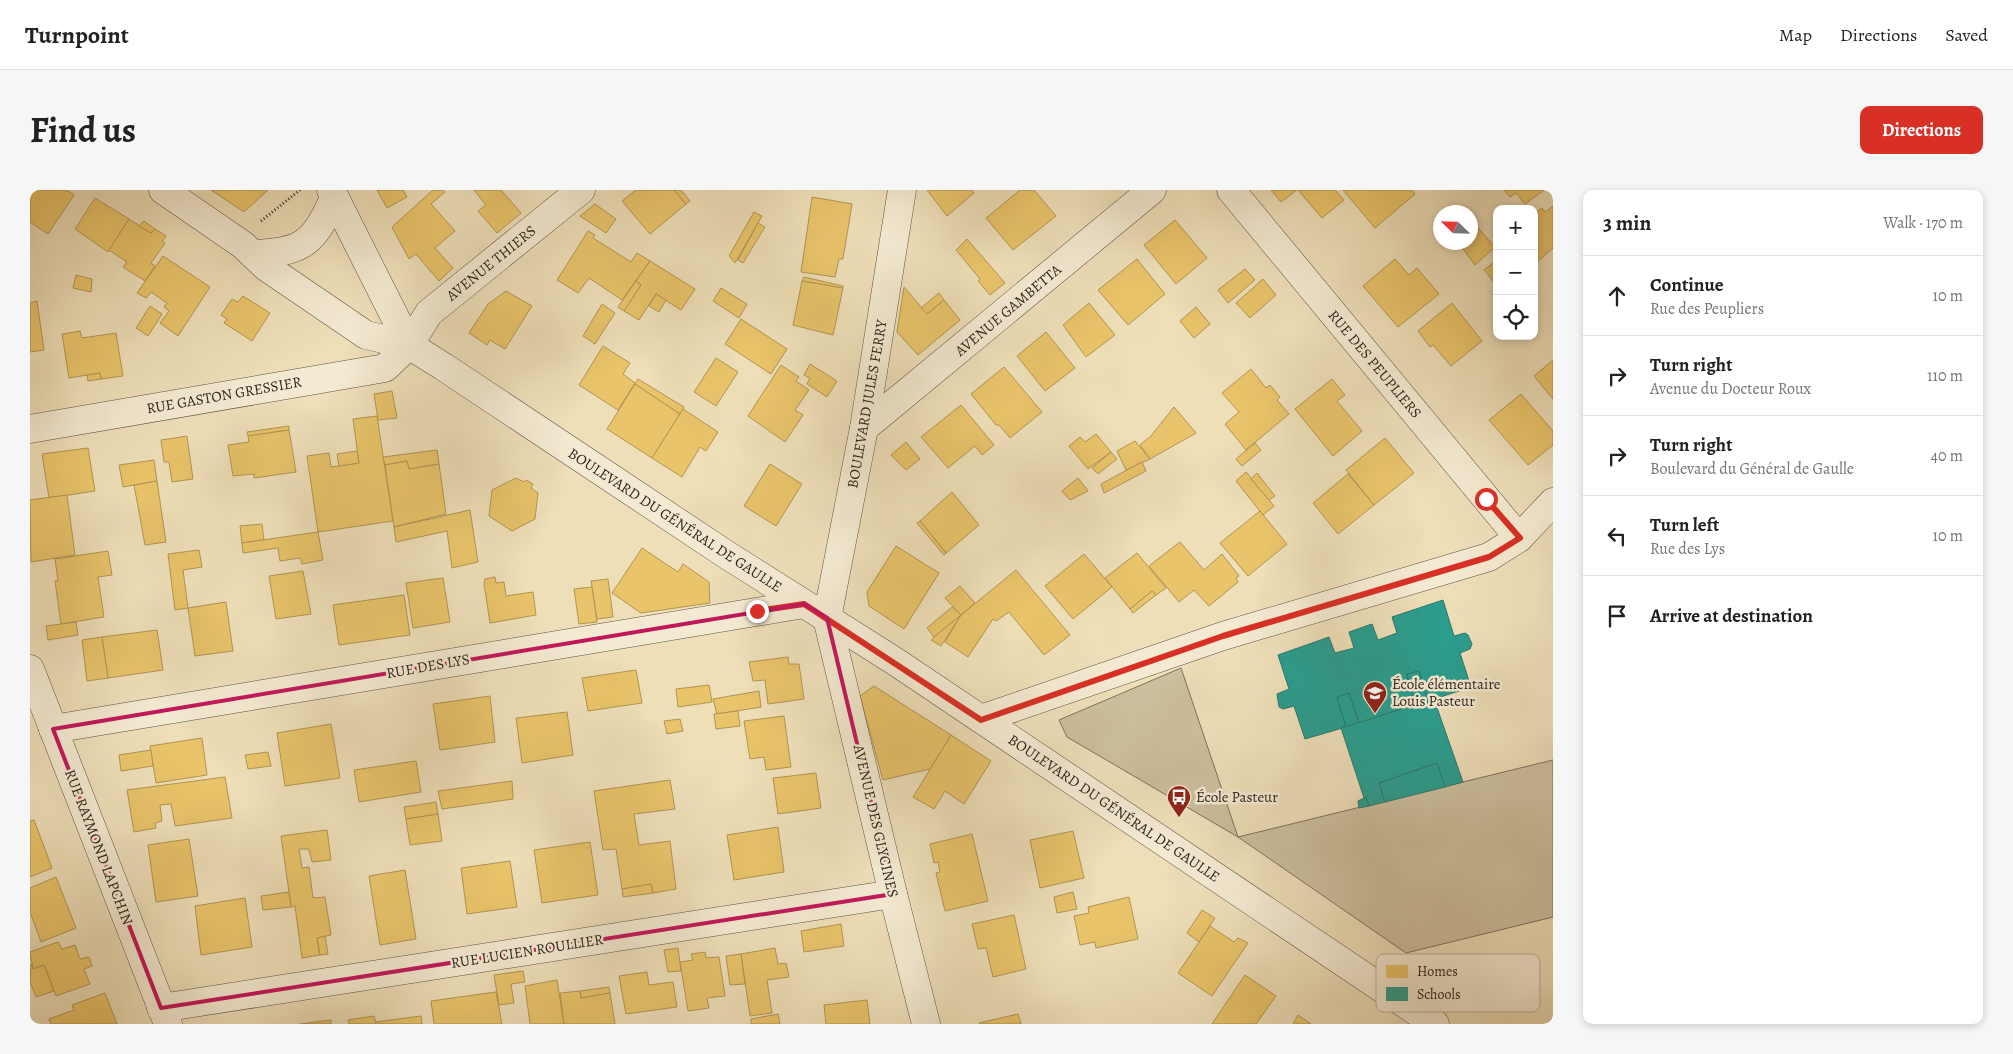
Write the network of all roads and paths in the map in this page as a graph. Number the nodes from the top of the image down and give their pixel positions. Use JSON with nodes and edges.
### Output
{"nodes":[{"id":1,"x":163,"y":190,"type":"edge"},
{"id":2,"x":300,"y":190,"type":"edge"},
{"id":3,"x":581,"y":190,"type":"edge"},
{"id":4,"x":902,"y":190,"type":"edge"},
{"id":5,"x":1152,"y":190,"type":"edge"},
{"id":6,"x":1231,"y":190,"type":"edge"},
{"id":7,"x":332,"y":194,"type":"edge"},
{"id":8,"x":248,"y":249,"type":"junction"},
{"id":9,"x":409,"y":345,"type":"junction"},
{"id":10,"x":30,"y":428,"type":"edge"},
{"id":11,"x":864,"y":428,"type":"junction"},
{"id":12,"x":1553,"y":502,"type":"edge"},
{"id":13,"x":1520,"y":538,"type":"junction"},
{"id":14,"x":804,"y":604,"type":"junction"},
{"id":15,"x":827,"y":618,"type":"junction"},
{"id":16,"x":30,"y":669,"type":"edge"},
{"id":17,"x":981,"y":720,"type":"junction"},
{"id":18,"x":53,"y":729,"type":"junction"},
{"id":19,"x":893,"y":894,"type":"junction"},
{"id":20,"x":1376,"y":984,"type":"edge"},
{"id":21,"x":1417,"y":1012,"type":"edge"},
{"id":22,"x":165,"y":1016,"type":"edge"},
{"id":23,"x":926,"y":1024,"type":"edge"},
{"id":24,"x":1435,"y":1024,"type":"edge"}],
"edges":[{"from":1,"to":8,"type":"street","name":"BOULEVARD DU GÉNÉRAL DE GAULLE"},
{"from":2,"to":8,"type":"path"},
{"from":3,"to":9,"type":"street","name":"AVENUE THIERS"},
{"from":4,"to":11,"type":"street","name":"BOULEVARD JULES FERRY"},
{"from":5,"to":11,"type":"street","name":"AVENUE GAMBETTA"},
{"from":6,"to":13,"type":"street","name":"RUE DES PEUPLIERS"},
{"from":7,"to":8,"type":"street"},
{"from":7,"to":9,"type":"street"},
{"from":8,"to":9,"type":"street","name":"BOULEVARD DU GÉNÉRAL DE GAULLE"},
{"from":9,"to":10,"type":"street","name":"RUE GASTON GRESSIER"},
{"from":9,"to":14,"type":"street","name":"BOULEVARD DU GÉNÉRAL DE GAULLE"},
{"from":11,"to":15,"type":"street","name":"BOULEVARD JULES FERRY"},
{"from":12,"to":13,"type":"street"},
{"from":13,"to":17,"type":"street"},
{"from":14,"to":15,"type":"street","name":"BOULEVARD DU GÉNÉRAL DE GAULLE"},
{"from":14,"to":18,"type":"street","name":"RUE DES LYS"},
{"from":15,"to":17,"type":"street","name":"BOULEVARD DU GÉNÉRAL DE GAULLE"},
{"from":15,"to":19,"type":"street","name":"AVENUE DES GLYCINES"},
{"from":16,"to":18,"type":"street","name":"RUE RAYMOND LAPCHIN"},
{"from":17,"to":20,"type":"street","name":"BOULEVARD DU GÉNÉRAL DE GAULLE"},
{"from":18,"to":22,"type":"street","name":"RUE RAYMOND LAPCHIN"},
{"from":19,"to":22,"type":"street","name":"RUE LUCIEN ROULLIER"},
{"from":19,"to":23,"type":"street","name":"AVENUE DES GLYCINES"},
{"from":21,"to":24,"type":"street","name":"BOULEVARD DU GÉNÉRAL DE GAULLE"}]}
